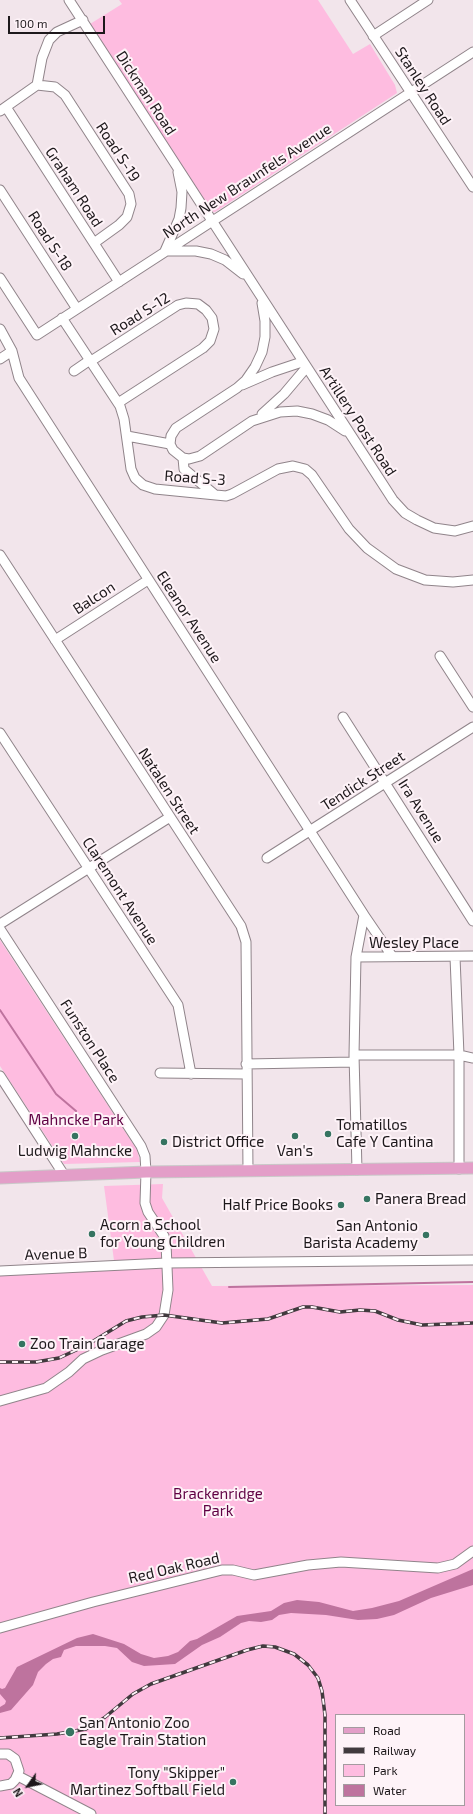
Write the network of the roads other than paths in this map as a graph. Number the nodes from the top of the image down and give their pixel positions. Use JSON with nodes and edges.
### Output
{"nodes":[{"id":1,"x":70,"y":0,"type":"edge"},
{"id":2,"x":350,"y":0,"type":"edge"},
{"id":3,"x":428,"y":0,"type":"edge"},
{"id":4,"x":82,"y":20,"type":"junction"},
{"id":5,"x":373,"y":36,"type":"junction"},
{"id":6,"x":473,"y":52,"type":"edge"},
{"id":7,"x":37,"y":85,"type":"junction"},
{"id":8,"x":411,"y":92,"type":"junction"},
{"id":9,"x":3,"y":110,"type":"edge"},
{"id":10,"x":173,"y":160,"type":"junction"},
{"id":11,"x":473,"y":187,"type":"edge"},
{"id":12,"x":0,"y":190,"type":"edge"},
{"id":13,"x":213,"y":220,"type":"junction"},
{"id":14,"x":94,"y":243,"type":"junction"},
{"id":15,"x":165,"y":251,"type":"junction"},
{"id":16,"x":0,"y":278,"type":"edge"},
{"id":17,"x":119,"y":282,"type":"junction"},
{"id":18,"x":251,"y":282,"type":"junction"},
{"id":19,"x":258,"y":292,"type":"junction"},
{"id":20,"x":77,"y":309,"type":"junction"},
{"id":21,"x":62,"y":318,"type":"junction"},
{"id":22,"x":0,"y":330,"type":"edge"},
{"id":23,"x":12,"y":351,"type":"junction"},
{"id":24,"x":0,"y":359,"type":"edge"},
{"id":25,"x":90,"y":361,"type":"junction"},
{"id":26,"x":304,"y":365,"type":"junction"},
{"id":27,"x":74,"y":371,"type":"dead end"},
{"id":28,"x":237,"y":388,"type":"junction"},
{"id":29,"x":118,"y":403,"type":"junction"},
{"id":30,"x":252,"y":422,"type":"junction"},
{"id":31,"x":127,"y":436,"type":"junction"},
{"id":32,"x":351,"y":437,"type":"junction"},
{"id":33,"x":170,"y":444,"type":"junction"},
{"id":34,"x":183,"y":458,"type":"junction"},
{"id":35,"x":214,"y":494,"type":"junction"},
{"id":36,"x":473,"y":526,"type":"edge"},
{"id":37,"x":0,"y":555,"type":"edge"},
{"id":38,"x":148,"y":580,"type":"junction"},
{"id":39,"x":473,"y":580,"type":"edge"},
{"id":40,"x":55,"y":640,"type":"junction"},
{"id":41,"x":440,"y":656,"type":"dead end"},
{"id":42,"x":473,"y":707,"type":"edge"},
{"id":43,"x":343,"y":717,"type":"dead end"},
{"id":44,"x":473,"y":727,"type":"edge"},
{"id":45,"x":0,"y":733,"type":"edge"},
{"id":46,"x":386,"y":783,"type":"junction"},
{"id":47,"x":170,"y":817,"type":"junction"},
{"id":48,"x":311,"y":831,"type":"junction"},
{"id":49,"x":267,"y":858,"type":"dead end"},
{"id":50,"x":88,"y":869,"type":"junction"},
{"id":51,"x":364,"y":915,"type":"junction"},
{"id":52,"x":473,"y":921,"type":"edge"},
{"id":53,"x":0,"y":924,"type":"edge"},
{"id":54,"x":0,"y":929,"type":"edge"},
{"id":55,"x":392,"y":956,"type":"junction"},
{"id":56,"x":473,"y":956,"type":"edge"},
{"id":57,"x":356,"y":957,"type":"junction"},
{"id":58,"x":455,"y":957,"type":"junction"},
{"id":59,"x":459,"y":1055,"type":"junction"},
{"id":60,"x":354,"y":1058,"type":"junction"},
{"id":61,"x":473,"y":1058,"type":"edge"},
{"id":62,"x":246,"y":1064,"type":"junction"},
{"id":63,"x":160,"y":1073,"type":"dead end"},
{"id":64,"x":191,"y":1074,"type":"junction"},
{"id":65,"x":246,"y":1074,"type":"junction"},
{"id":66,"x":0,"y":1076,"type":"edge"},
{"id":67,"x":459,"y":1168,"type":"junction"},
{"id":68,"x":473,"y":1168,"type":"edge"},
{"id":69,"x":357,"y":1170,"type":"junction"},
{"id":70,"x":248,"y":1171,"type":"junction"},
{"id":71,"x":146,"y":1172,"type":"junction"},
{"id":72,"x":64,"y":1175,"type":"junction"},
{"id":73,"x":0,"y":1178,"type":"edge"},
{"id":74,"x":473,"y":1260,"type":"edge"},
{"id":75,"x":166,"y":1264,"type":"junction"},
{"id":76,"x":0,"y":1270,"type":"edge"},
{"id":77,"x":0,"y":1402,"type":"edge"},
{"id":78,"x":473,"y":1551,"type":"edge"},
{"id":79,"x":0,"y":1628,"type":"edge"},
{"id":80,"x":0,"y":1754,"type":"edge"},
{"id":81,"x":18,"y":1776,"type":"junction"},
{"id":82,"x":0,"y":1786,"type":"edge"},
{"id":83,"x":91,"y":1814,"type":"edge"}],
"edges":[{"from":1,"to":4,"type":"street","name":"Dickman Road"},
{"from":2,"to":5,"type":"street","name":"Stanley Road"},
{"from":3,"to":5,"type":"street"},
{"from":4,"to":7,"type":"street"},
{"from":4,"to":10,"type":"street","name":"Dickman Road"},
{"from":5,"to":8,"type":"street","name":"Stanley Road"},
{"from":6,"to":8,"type":"street","name":"North New Braunfels Avenue"},
{"from":7,"to":9,"type":"street"},
{"from":7,"to":14,"type":"street","name":"Road S-19"},
{"from":8,"to":11,"type":"street","name":"Stanley Road"},
{"from":8,"to":13,"type":"street","name":"North New Braunfels Avenue"},
{"from":9,"to":14,"type":"street","name":"Graham Road"},
{"from":10,"to":13,"type":"street","name":"Dickman Road"},
{"from":10,"to":15,"type":"street","name":"Dickman Road"},
{"from":12,"to":20,"type":"street","name":"Road S-18"},
{"from":13,"to":15,"type":"street","name":"North New Braunfels Avenue"},
{"from":13,"to":18,"type":"street","name":"Artillery Post Road"},
{"from":14,"to":17,"type":"street","name":"Graham Road"},
{"from":15,"to":17,"type":"street","name":"North New Braunfels Avenue"},
{"from":15,"to":18,"type":"street","name":"Artillery Post Road"},
{"from":16,"to":21,"type":"street","name":"North New Braunfels Avenue"},
{"from":17,"to":20,"type":"street","name":"North New Braunfels Avenue"},
{"from":18,"to":19,"type":"street","name":"Artillery Post Road"},
{"from":19,"to":26,"type":"street","name":"Artillery Post Road"},
{"from":19,"to":28,"type":"street"},
{"from":20,"to":21,"type":"street","name":"North New Braunfels Avenue"},
{"from":21,"to":25,"type":"street","name":"Road S-3"},
{"from":22,"to":23,"type":"street","name":"Eleanor Avenue"},
{"from":23,"to":24,"type":"street"},
{"from":23,"to":38,"type":"street","name":"Eleanor Avenue"},
{"from":25,"to":27,"type":"street"},
{"from":25,"to":29,"type":"street","name":"Road S-3"},
{"from":25,"to":29,"type":"street","name":"Road S-12"},
{"from":26,"to":28,"type":"street"},
{"from":26,"to":30,"type":"street"},
{"from":26,"to":32,"type":"street","name":"Artillery Post Road"},
{"from":28,"to":33,"type":"street"},
{"from":29,"to":31,"type":"street","name":"Road S-3"},
{"from":30,"to":32,"type":"street"},
{"from":30,"to":34,"type":"street"},
{"from":31,"to":33,"type":"street"},
{"from":31,"to":35,"type":"street","name":"Road S-3"},
{"from":32,"to":36,"type":"street","name":"Artillery Post Road"},
{"from":33,"to":34,"type":"street"},
{"from":34,"to":35,"type":"street"},
{"from":35,"to":39,"type":"street","name":"Road S-3"},
{"from":37,"to":40,"type":"street","name":"Natalen Street"},
{"from":38,"to":40,"type":"street","name":"Balcon"},
{"from":38,"to":48,"type":"street","name":"Eleanor Avenue"},
{"from":40,"to":47,"type":"street","name":"Natalen Street"},
{"from":41,"to":42,"type":"street"},
{"from":43,"to":46,"type":"street","name":"Ira Avenue"},
{"from":44,"to":46,"type":"street","name":"Tendick Street"},
{"from":45,"to":50,"type":"street","name":"Claremont Avenue"},
{"from":46,"to":48,"type":"street","name":"Tendick Street"},
{"from":46,"to":52,"type":"street","name":"Ira Avenue"},
{"from":47,"to":50,"type":"street"},
{"from":47,"to":62,"type":"street","name":"Natalen Street"},
{"from":48,"to":49,"type":"street","name":"Tendick Street"},
{"from":48,"to":51,"type":"street","name":"Eleanor Avenue"},
{"from":50,"to":53,"type":"street"},
{"from":50,"to":64,"type":"street","name":"Claremont Avenue"},
{"from":51,"to":55,"type":"street","name":"Eleanor Avenue"},
{"from":51,"to":57,"type":"street"},
{"from":54,"to":71,"type":"street","name":"Funston Place"},
{"from":55,"to":57,"type":"street","name":"Wesley Place"},
{"from":55,"to":58,"type":"street","name":"Wesley Place"},
{"from":56,"to":58,"type":"street","name":"Wesley Place"},
{"from":57,"to":60,"type":"street"},
{"from":58,"to":59,"type":"street"},
{"from":59,"to":60,"type":"street"},
{"from":59,"to":61,"type":"street"},
{"from":59,"to":67,"type":"street"},
{"from":60,"to":62,"type":"street"},
{"from":60,"to":69,"type":"street"},
{"from":62,"to":65,"type":"street","name":"Natalen Street"},
{"from":63,"to":64,"type":"street"},
{"from":64,"to":65,"type":"street"},
{"from":65,"to":70,"type":"street"},
{"from":66,"to":72,"type":"street"},
{"from":67,"to":68,"type":"main road"},
{"from":67,"to":69,"type":"main road"},
{"from":69,"to":70,"type":"main road"},
{"from":70,"to":71,"type":"main road"},
{"from":71,"to":72,"type":"main road"},
{"from":71,"to":75,"type":"street","name":"Funston Place"},
{"from":72,"to":73,"type":"main road"},
{"from":74,"to":75,"type":"street","name":"Avenue B"},
{"from":75,"to":76,"type":"street","name":"Avenue B"},
{"from":75,"to":77,"type":"street","name":"Funston Place"},
{"from":78,"to":79,"type":"street","name":"Red Oak Road"},
{"from":80,"to":81,"type":"street"},
{"from":81,"to":82,"type":"street"},
{"from":81,"to":83,"type":"street"}]}
